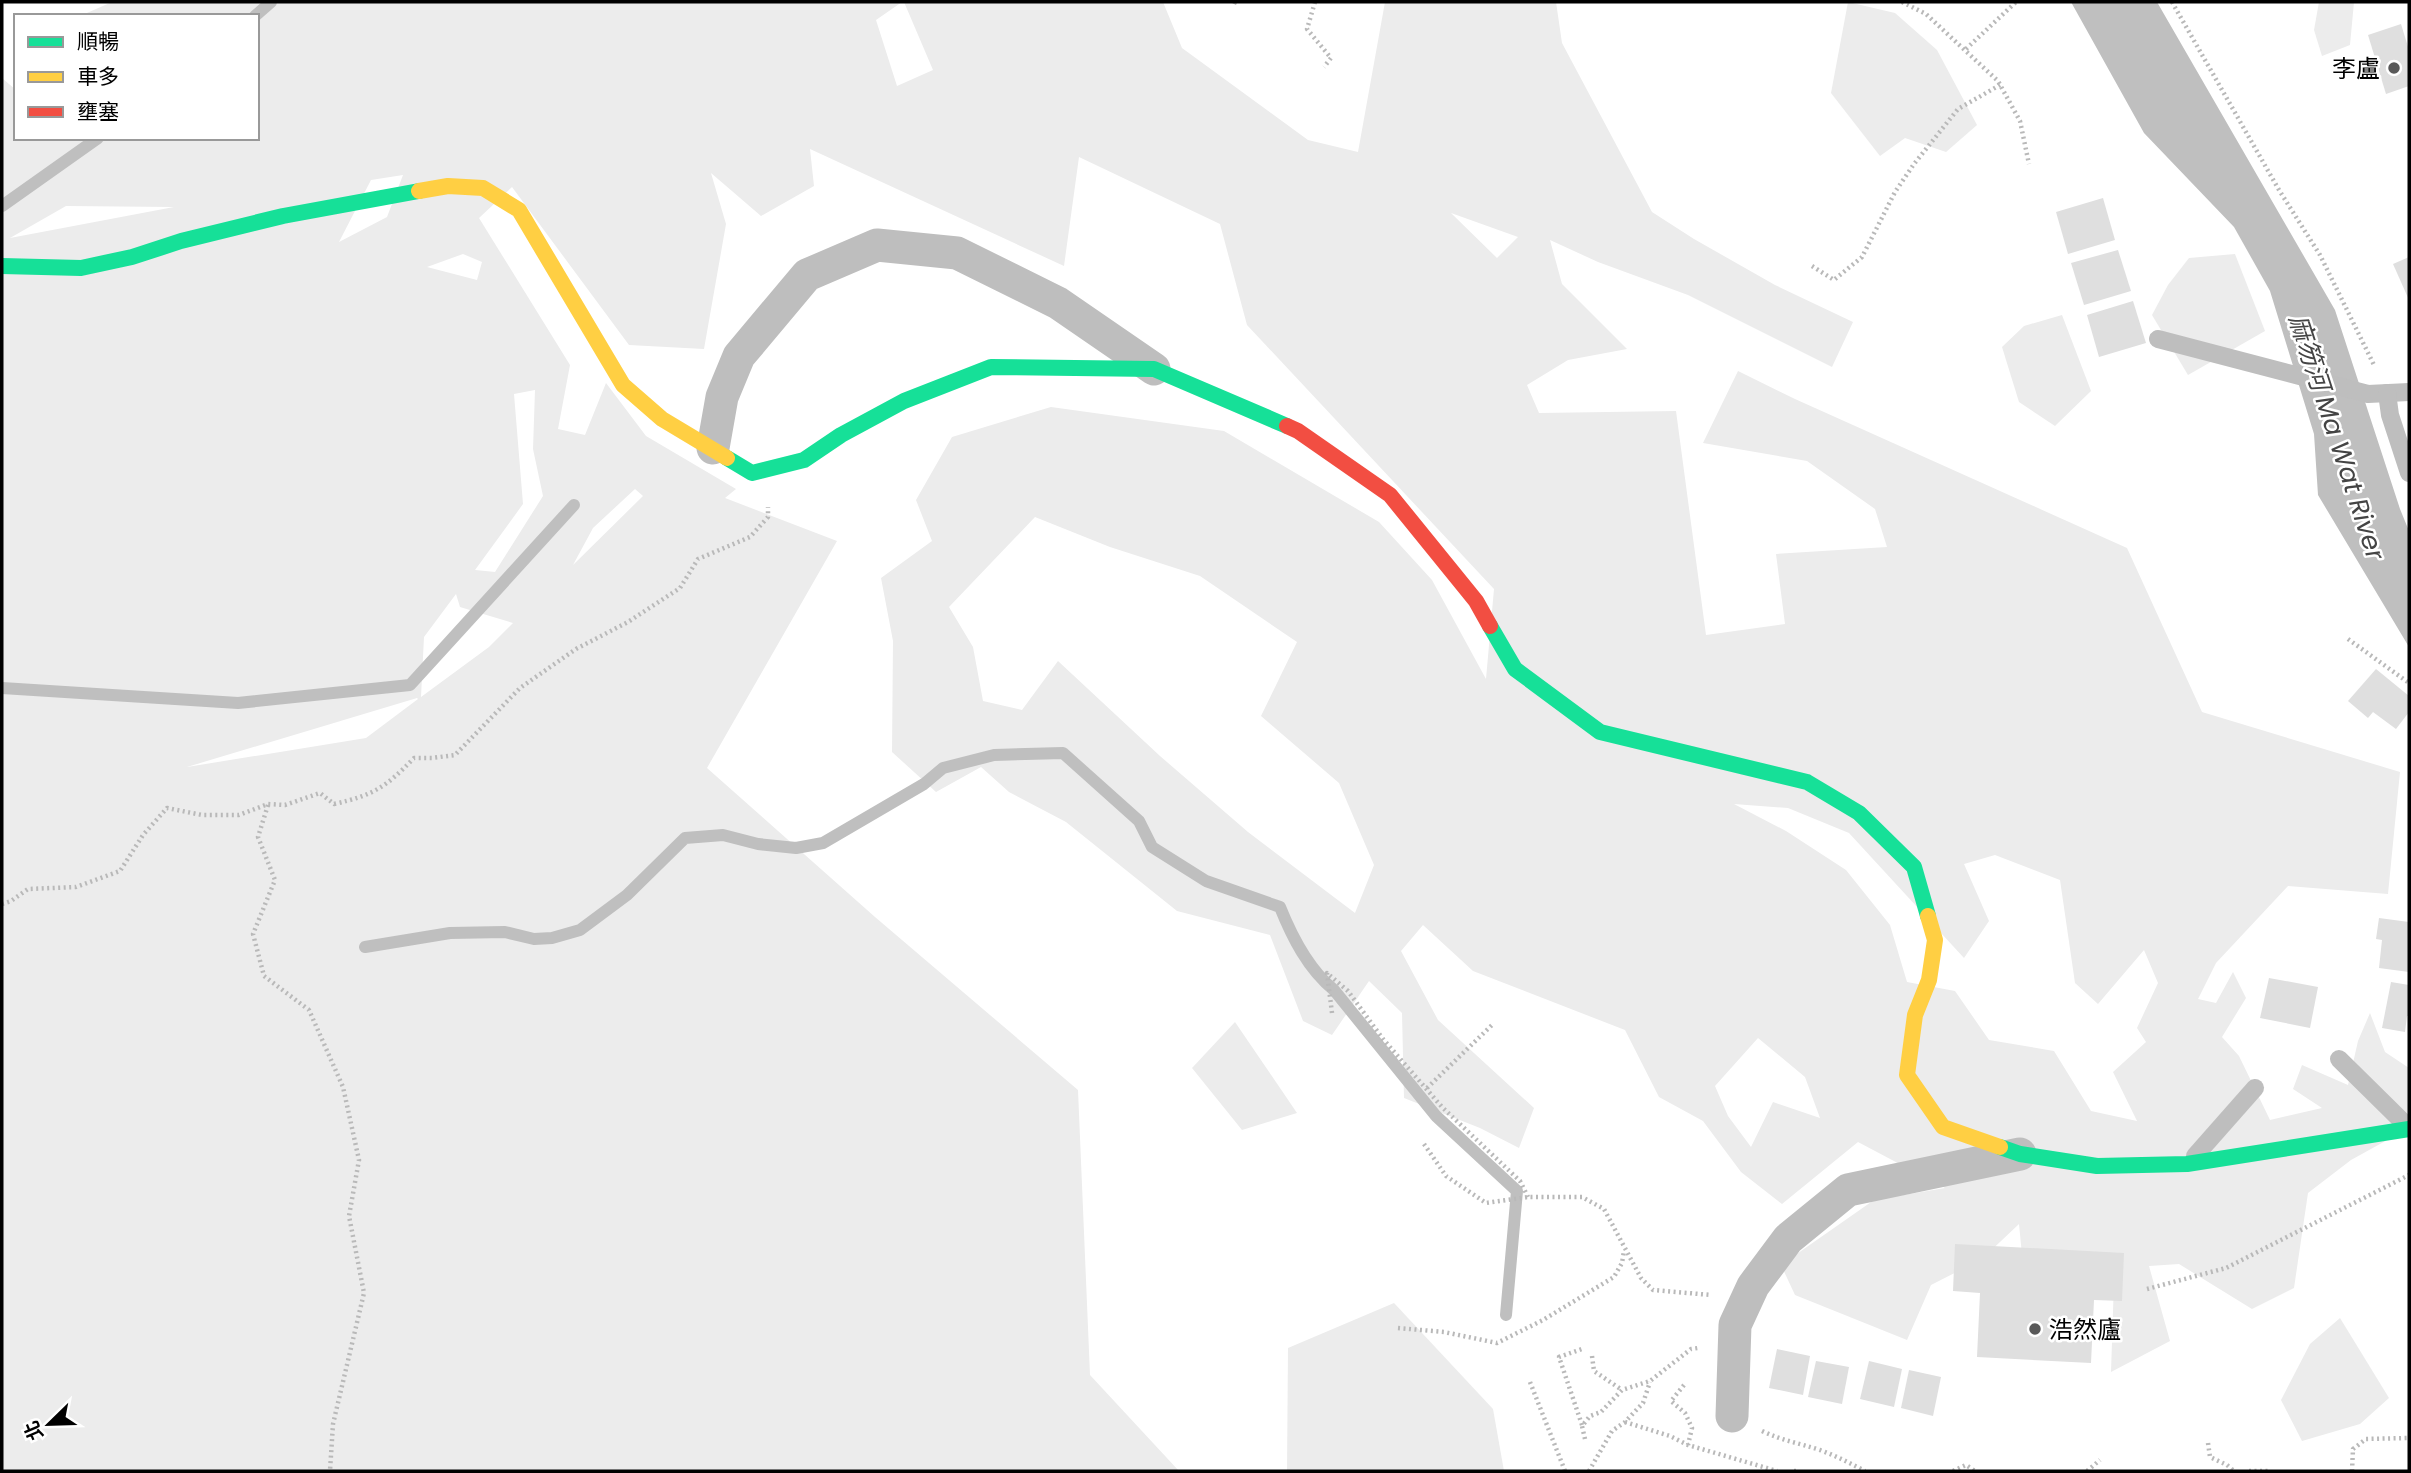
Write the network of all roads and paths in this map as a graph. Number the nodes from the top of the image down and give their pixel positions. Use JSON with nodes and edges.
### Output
{"nodes":[{"id":1,"x":1315,"y":2,"type":"edge"},
{"id":2,"x":1902,"y":2,"type":"edge"},
{"id":3,"x":2016,"y":2,"type":"edge"},
{"id":4,"x":2172,"y":2,"type":"edge"},
{"id":5,"x":1966,"y":49,"type":"junction"},
{"id":6,"x":1324,"y":67,"type":"dead end"},
{"id":7,"x":2000,"y":85,"type":"junction"},
{"id":8,"x":2029,"y":164,"type":"dead end"},
{"id":9,"x":2,"y":266,"type":"edge"},
{"id":10,"x":1812,"y":266,"type":"dead end"},
{"id":11,"x":2158,"y":339,"type":"dead end"},
{"id":12,"x":1154,"y":369,"type":"junction"},
{"id":13,"x":2409,"y":392,"type":"edge"},
{"id":14,"x":2387,"y":393,"type":"junction"},
{"id":15,"x":713,"y":448,"type":"junction"},
{"id":16,"x":752,"y":473,"type":"junction"},
{"id":17,"x":2409,"y":473,"type":"edge"},
{"id":18,"x":2348,"y":639,"type":"dead end"},
{"id":19,"x":2409,"y":683,"type":"edge"},
{"id":20,"x":268,"y":804,"type":"junction"},
{"id":21,"x":2,"y":904,"type":"edge"},
{"id":22,"x":1332,"y":1013,"type":"dead end"},
{"id":23,"x":1492,"y":1025,"type":"dead end"},
{"id":24,"x":2339,"y":1059,"type":"dead end"},
{"id":25,"x":1427,"y":1088,"type":"junction"},
{"id":26,"x":2255,"y":1088,"type":"dead end"},
{"id":27,"x":2409,"y":1128,"type":"edge"},
{"id":28,"x":1423,"y":1144,"type":"dead end"},
{"id":29,"x":2020,"y":1154,"type":"junction"},
{"id":30,"x":2187,"y":1164,"type":"junction"},
{"id":31,"x":2409,"y":1175,"type":"edge"},
{"id":32,"x":1528,"y":1197,"type":"junction"},
{"id":33,"x":1625,"y":1250,"type":"junction"},
{"id":34,"x":2147,"y":1289,"type":"dead end"},
{"id":35,"x":1747,"y":1299,"type":"junction"},
{"id":36,"x":1398,"y":1328,"type":"dead end"},
{"id":37,"x":1734,"y":1344,"type":"junction"},
{"id":38,"x":1582,"y":1349,"type":"dead end"},
{"id":39,"x":1592,"y":1356,"type":"dead end"},
{"id":40,"x":1650,"y":1381,"type":"junction"},
{"id":41,"x":1530,"y":1382,"type":"dead end"},
{"id":42,"x":1684,"y":1385,"type":"dead end"},
{"id":43,"x":1622,"y":1390,"type":"junction"},
{"id":44,"x":1732,"y":1416,"type":"joint"},
{"id":45,"x":1625,"y":1422,"type":"junction"},
{"id":46,"x":1582,"y":1426,"type":"junction"},
{"id":47,"x":1585,"y":1438,"type":"dead end"},
{"id":48,"x":2409,"y":1438,"type":"edge"},
{"id":49,"x":2208,"y":1443,"type":"dead end"},
{"id":50,"x":1689,"y":1445,"type":"junction"},
{"id":51,"x":2100,"y":1460,"type":"dead end"},
{"id":52,"x":330,"y":1471,"type":"edge"},
{"id":53,"x":1565,"y":1471,"type":"edge"},
{"id":54,"x":1589,"y":1471,"type":"edge"},
{"id":55,"x":1777,"y":1471,"type":"edge"},
{"id":56,"x":1865,"y":1471,"type":"edge"},
{"id":57,"x":1953,"y":1471,"type":"edge"},
{"id":58,"x":1975,"y":1471,"type":"edge"},
{"id":59,"x":2087,"y":1471,"type":"edge"},
{"id":60,"x":2234,"y":1471,"type":"edge"},
{"id":61,"x":2249,"y":1471,"type":"edge"},
{"id":62,"x":2271,"y":1471,"type":"edge"},
{"id":63,"x":2352,"y":1471,"type":"edge"}],
"edges":[{"from":1,"to":6,"type":"path"},
{"from":2,"to":5,"type":"path"},
{"from":3,"to":5,"type":"path"},
{"from":4,"to":14,"type":"path"},
{"from":5,"to":7,"type":"path"},
{"from":7,"to":8,"type":"path"},
{"from":7,"to":10,"type":"path"},
{"from":9,"to":15,"type":"street"},
{"from":11,"to":14,"type":"lane"},
{"from":12,"to":15,"type":"street"},
{"from":12,"to":16,"type":"street"},
{"from":12,"to":29,"type":"street"},
{"from":13,"to":14,"type":"lane"},
{"from":14,"to":17,"type":"lane"},
{"from":15,"to":16,"type":"street"},
{"from":16,"to":20,"type":"path"},
{"from":18,"to":19,"type":"path"},
{"from":20,"to":21,"type":"path"},
{"from":20,"to":52,"type":"path"},
{"from":22,"to":25,"type":"path"},
{"from":23,"to":25,"type":"path"},
{"from":24,"to":27,"type":"lane"},
{"from":25,"to":32,"type":"path"},
{"from":26,"to":30,"type":"lane"},
{"from":27,"to":30,"type":"street"},
{"from":28,"to":32,"type":"path"},
{"from":29,"to":30,"type":"street"},
{"from":29,"to":35,"type":"street"},
{"from":31,"to":34,"type":"path"},
{"from":32,"to":33,"type":"path"},
{"from":33,"to":35,"type":"path"},
{"from":33,"to":36,"type":"path"},
{"from":35,"to":37,"type":"street"},
{"from":37,"to":40,"type":"path"},
{"from":37,"to":44,"type":"street"},
{"from":38,"to":46,"type":"path"},
{"from":39,"to":43,"type":"path"},
{"from":40,"to":43,"type":"path"},
{"from":40,"to":45,"type":"path"},
{"from":41,"to":53,"type":"path"},
{"from":42,"to":50,"type":"path"},
{"from":43,"to":46,"type":"path"},
{"from":44,"to":56,"type":"path"},
{"from":45,"to":50,"type":"path"},
{"from":45,"to":54,"type":"path"},
{"from":46,"to":47,"type":"path"},
{"from":48,"to":63,"type":"path"},
{"from":49,"to":60,"type":"path"},
{"from":50,"to":55,"type":"path"},
{"from":51,"to":59,"type":"path"},
{"from":57,"to":58,"type":"path"},
{"from":61,"to":62,"type":"path"}]}
